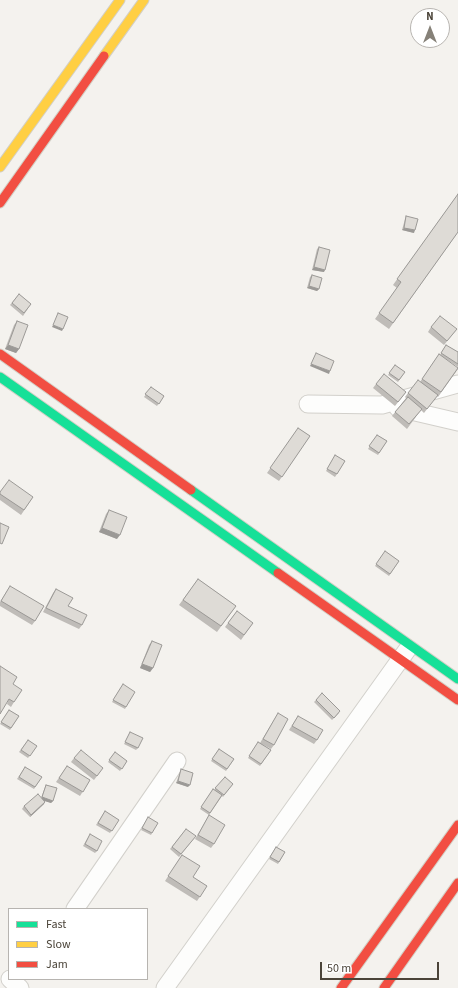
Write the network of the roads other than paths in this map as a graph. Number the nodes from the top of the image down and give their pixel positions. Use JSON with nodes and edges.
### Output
{"nodes":[{"id":1,"x":120,"y":0,"type":"edge"},
{"id":2,"x":144,"y":0,"type":"edge"},
{"id":3,"x":0,"y":167,"type":"edge"},
{"id":4,"x":0,"y":203,"type":"edge"},
{"id":5,"x":0,"y":354,"type":"edge"},
{"id":6,"x":0,"y":376,"type":"edge"},
{"id":7,"x":458,"y":384,"type":"edge"},
{"id":8,"x":308,"y":404,"type":"dead end"},
{"id":9,"x":382,"y":405,"type":"junction"},
{"id":10,"x":458,"y":422,"type":"edge"},
{"id":11,"x":410,"y":645,"type":"junction"},
{"id":12,"x":400,"y":659,"type":"junction"},
{"id":13,"x":458,"y":679,"type":"edge"},
{"id":14,"x":458,"y":700,"type":"edge"},
{"id":15,"x":177,"y":761,"type":"dead end"},
{"id":16,"x":458,"y":825,"type":"edge"},
{"id":17,"x":458,"y":883,"type":"edge"},
{"id":18,"x":76,"y":908,"type":"edge"},
{"id":19,"x":0,"y":970,"type":"edge"},
{"id":20,"x":8,"y":976,"type":"edge"},
{"id":21,"x":165,"y":988,"type":"edge"},
{"id":22,"x":341,"y":988,"type":"edge"},
{"id":23,"x":384,"y":988,"type":"edge"}],
"edges":[{"from":1,"to":3,"type":"street"},
{"from":2,"to":4,"type":"street"},
{"from":5,"to":11,"type":"street"},
{"from":6,"to":12,"type":"street"},
{"from":7,"to":9,"type":"street"},
{"from":8,"to":9,"type":"street"},
{"from":9,"to":10,"type":"street"},
{"from":11,"to":12,"type":"street"},
{"from":11,"to":13,"type":"street"},
{"from":12,"to":14,"type":"street"},
{"from":12,"to":21,"type":"street"},
{"from":15,"to":18,"type":"street"},
{"from":16,"to":22,"type":"street"},
{"from":17,"to":23,"type":"street"},
{"from":19,"to":20,"type":"street"}]}
